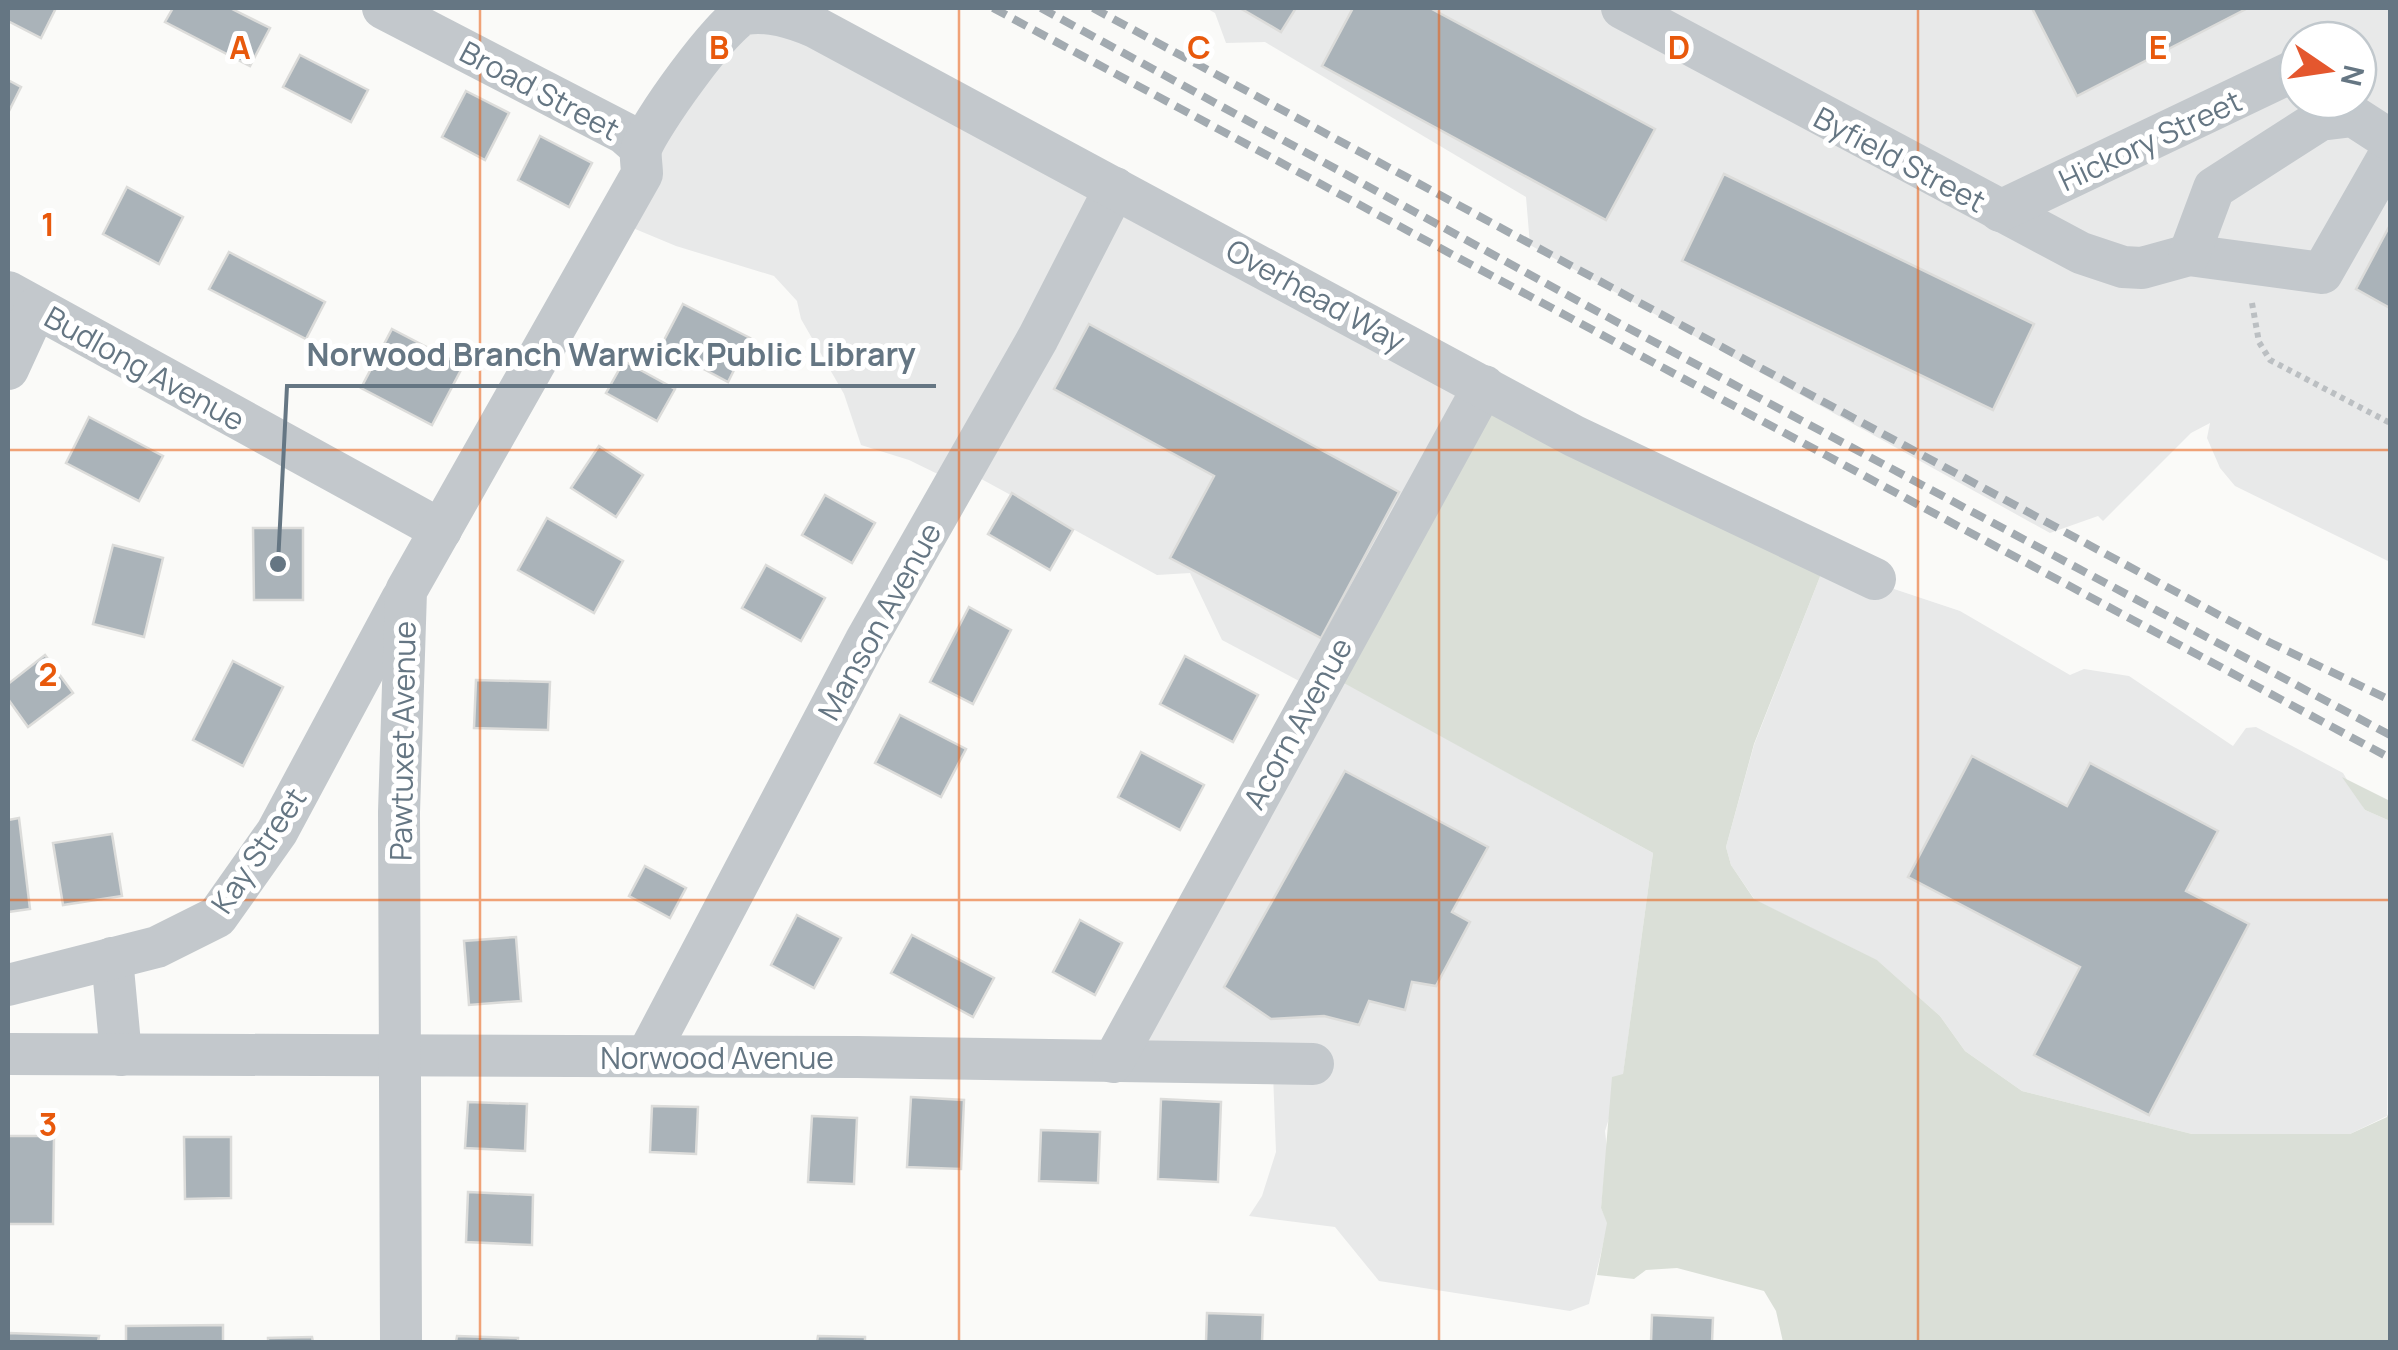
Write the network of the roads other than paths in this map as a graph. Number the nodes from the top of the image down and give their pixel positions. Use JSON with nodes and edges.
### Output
{"nodes":[{"id":1,"x":383,"y":8,"type":"edge"},
{"id":2,"x":1625,"y":8,"type":"edge"},
{"id":3,"x":759,"y":14,"type":"joint"},
{"id":4,"x":2278,"y":79,"type":"edge"},
{"id":5,"x":2302,"y":120,"type":"edge"},
{"id":6,"x":2359,"y":120,"type":"edge"},
{"id":7,"x":2390,"y":140,"type":"edge"},
{"id":8,"x":641,"y":148,"type":"junction"},
{"id":9,"x":2390,"y":154,"type":"edge"},
{"id":10,"x":1115,"y":188,"type":"junction"},
{"id":11,"x":2000,"y":211,"type":"junction"},
{"id":12,"x":2189,"y":255,"type":"junction"},
{"id":13,"x":22,"y":300,"type":"edge"},
{"id":14,"x":8,"y":369,"type":"edge"},
{"id":15,"x":1484,"y":386,"type":"junction"},
{"id":16,"x":441,"y":530,"type":"junction"},
{"id":17,"x":1874,"y":579,"type":"dead end"},
{"id":18,"x":406,"y":591,"type":"junction"},
{"id":19,"x":112,"y":958,"type":"junction"},
{"id":20,"x":8,"y":985,"type":"edge"},
{"id":21,"x":8,"y":1054,"type":"edge"},
{"id":22,"x":121,"y":1055,"type":"junction"},
{"id":23,"x":648,"y":1056,"type":"junction"},
{"id":24,"x":401,"y":1058,"type":"junction"},
{"id":25,"x":1114,"y":1062,"type":"junction"},
{"id":26,"x":1313,"y":1064,"type":"dead end"},
{"id":27,"x":400,"y":1342,"type":"edge"}],
"edges":[{"from":1,"to":8,"type":"street","name":"Broad Street"},
{"from":2,"to":11,"type":"street","name":"Byfield Street"},
{"from":3,"to":8,"type":"street","name":"Pawtuxet Avenue"},
{"from":3,"to":10,"type":"street","name":"Overhead Way"},
{"from":4,"to":11,"type":"street","name":"Hickory Street"},
{"from":5,"to":12,"type":"street"},
{"from":6,"to":7,"type":"street"},
{"from":8,"to":16,"type":"street","name":"Pawtuxet Avenue"},
{"from":9,"to":12,"type":"street"},
{"from":10,"to":15,"type":"street","name":"Overhead Way"},
{"from":10,"to":23,"type":"street","name":"Manson Avenue"},
{"from":11,"to":12,"type":"street","name":"Byfield Street"},
{"from":13,"to":14,"type":"street"},
{"from":13,"to":16,"type":"street","name":"Budlong Avenue"},
{"from":15,"to":17,"type":"street","name":"Overhead Way"},
{"from":15,"to":25,"type":"street","name":"Acorn Avenue"},
{"from":16,"to":18,"type":"street","name":"Pawtuxet Avenue"},
{"from":18,"to":19,"type":"street","name":"Kay Street"},
{"from":18,"to":24,"type":"street","name":"Pawtuxet Avenue"},
{"from":19,"to":20,"type":"street","name":"Kay Street"},
{"from":19,"to":22,"type":"street"},
{"from":21,"to":22,"type":"street","name":"Norwood Avenue"},
{"from":22,"to":24,"type":"street","name":"Norwood Avenue"},
{"from":23,"to":24,"type":"street","name":"Norwood Avenue"},
{"from":23,"to":25,"type":"street","name":"Norwood Avenue"},
{"from":24,"to":27,"type":"street","name":"Pawtuxet Avenue"},
{"from":25,"to":26,"type":"street","name":"Norwood Avenue"}]}
